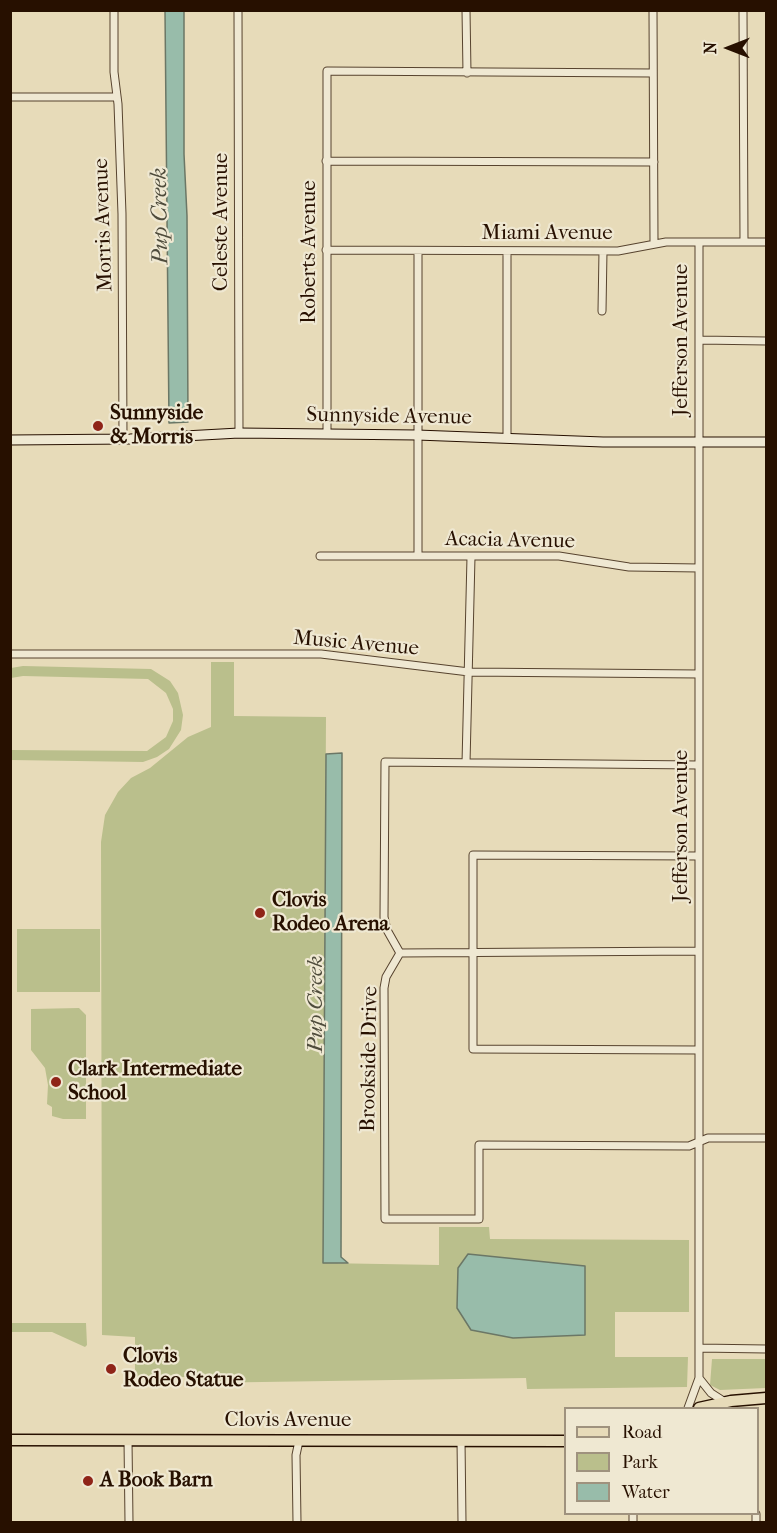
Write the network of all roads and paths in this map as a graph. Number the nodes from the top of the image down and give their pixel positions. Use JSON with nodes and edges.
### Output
{"nodes":[{"id":1,"x":114,"y":10,"type":"edge"},
{"id":2,"x":238,"y":10,"type":"edge"},
{"id":3,"x":466,"y":10,"type":"edge"},
{"id":4,"x":653,"y":10,"type":"edge"},
{"id":5,"x":743,"y":10,"type":"edge"},
{"id":6,"x":467,"y":73,"type":"junction"},
{"id":7,"x":652,"y":74,"type":"junction"},
{"id":8,"x":10,"y":97,"type":"edge"},
{"id":9,"x":117,"y":97,"type":"junction"},
{"id":10,"x":326,"y":160,"type":"junction"},
{"id":11,"x":654,"y":162,"type":"junction"},
{"id":12,"x":699,"y":242,"type":"junction"},
{"id":13,"x":744,"y":242,"type":"junction"},
{"id":14,"x":766,"y":242,"type":"edge"},
{"id":15,"x":654,"y":243,"type":"junction"},
{"id":16,"x":326,"y":249,"type":"junction"},
{"id":17,"x":418,"y":251,"type":"junction"},
{"id":18,"x":507,"y":251,"type":"junction"},
{"id":19,"x":603,"y":251,"type":"junction"},
{"id":20,"x":602,"y":311,"type":"dead end"},
{"id":21,"x":700,"y":340,"type":"junction"},
{"id":22,"x":766,"y":341,"type":"edge"},
{"id":23,"x":239,"y":433,"type":"junction"},
{"id":24,"x":327,"y":434,"type":"junction"},
{"id":25,"x":417,"y":435,"type":"junction"},
{"id":26,"x":507,"y":438,"type":"junction"},
{"id":27,"x":123,"y":439,"type":"junction"},
{"id":28,"x":10,"y":440,"type":"edge"},
{"id":29,"x":766,"y":442,"type":"edge"},
{"id":30,"x":699,"y":443,"type":"junction"},
{"id":31,"x":320,"y":556,"type":"dead end"},
{"id":32,"x":418,"y":556,"type":"junction"},
{"id":33,"x":471,"y":557,"type":"junction"},
{"id":34,"x":699,"y":568,"type":"junction"},
{"id":35,"x":10,"y":654,"type":"edge"},
{"id":36,"x":468,"y":672,"type":"junction"},
{"id":37,"x":699,"y":674,"type":"junction"},
{"id":38,"x":466,"y":763,"type":"junction"},
{"id":39,"x":698,"y":765,"type":"junction"},
{"id":40,"x":698,"y":856,"type":"junction"},
{"id":41,"x":699,"y":951,"type":"junction"},
{"id":42,"x":473,"y":952,"type":"junction"},
{"id":43,"x":400,"y":953,"type":"junction"},
{"id":44,"x":699,"y":1050,"type":"junction"},
{"id":45,"x":766,"y":1138,"type":"edge"},
{"id":46,"x":699,"y":1142,"type":"junction"},
{"id":47,"x":699,"y":1348,"type":"junction"},
{"id":48,"x":766,"y":1349,"type":"edge"},
{"id":49,"x":699,"y":1378,"type":"junction"},
{"id":50,"x":724,"y":1402,"type":"junction"},
{"id":51,"x":760,"y":1402,"type":"edge"},
{"id":52,"x":688,"y":1407,"type":"edge"},
{"id":53,"x":703,"y":1407,"type":"edge"},
{"id":54,"x":10,"y":1440,"type":"edge"},
{"id":55,"x":128,"y":1440,"type":"junction"},
{"id":56,"x":462,"y":1440,"type":"junction"},
{"id":57,"x":299,"y":1441,"type":"junction"},
{"id":58,"x":564,"y":1441,"type":"edge"},
{"id":59,"x":129,"y":1522,"type":"edge"},
{"id":60,"x":297,"y":1522,"type":"edge"},
{"id":61,"x":462,"y":1522,"type":"edge"}],
"edges":[{"from":1,"to":9,"type":"street","name":"Morris Avenue"},
{"from":2,"to":23,"type":"street","name":"Celeste Avenue"},
{"from":3,"to":6,"type":"street"},
{"from":4,"to":7,"type":"street"},
{"from":5,"to":13,"type":"street"},
{"from":6,"to":7,"type":"street"},
{"from":6,"to":10,"type":"street","name":"Roberts Avenue"},
{"from":7,"to":11,"type":"street"},
{"from":8,"to":9,"type":"street"},
{"from":9,"to":27,"type":"street","name":"Morris Avenue"},
{"from":10,"to":11,"type":"street"},
{"from":10,"to":16,"type":"street","name":"Roberts Avenue"},
{"from":11,"to":15,"type":"street"},
{"from":12,"to":13,"type":"street","name":"Miami Avenue"},
{"from":12,"to":15,"type":"street","name":"Miami Avenue"},
{"from":12,"to":21,"type":"street","name":"Jefferson Avenue"},
{"from":13,"to":14,"type":"street","name":"Miami Avenue"},
{"from":15,"to":19,"type":"street","name":"Miami Avenue"},
{"from":16,"to":17,"type":"street","name":"Miami Avenue"},
{"from":16,"to":24,"type":"street","name":"Roberts Avenue"},
{"from":17,"to":18,"type":"street","name":"Miami Avenue"},
{"from":17,"to":25,"type":"street"},
{"from":18,"to":19,"type":"street","name":"Miami Avenue"},
{"from":18,"to":26,"type":"street"},
{"from":19,"to":20,"type":"street"},
{"from":21,"to":22,"type":"street"},
{"from":21,"to":30,"type":"street","name":"Jefferson Avenue"},
{"from":23,"to":24,"type":"main road","name":"Sunnyside Avenue"},
{"from":23,"to":27,"type":"main road","name":"Sunnyside Avenue"},
{"from":24,"to":25,"type":"main road","name":"Sunnyside Avenue"},
{"from":25,"to":26,"type":"main road","name":"Sunnyside Avenue"},
{"from":25,"to":32,"type":"street"},
{"from":26,"to":30,"type":"main road","name":"Sunnyside Avenue"},
{"from":27,"to":28,"type":"main road","name":"Sunnyside Avenue"},
{"from":29,"to":30,"type":"main road","name":"Sunnyside Avenue"},
{"from":30,"to":34,"type":"street","name":"Jefferson Avenue"},
{"from":31,"to":32,"type":"street","name":"Acacia Avenue"},
{"from":32,"to":33,"type":"street","name":"Acacia Avenue"},
{"from":33,"to":34,"type":"street","name":"Acacia Avenue"},
{"from":33,"to":36,"type":"street"},
{"from":34,"to":37,"type":"street","name":"Jefferson Avenue"},
{"from":35,"to":36,"type":"street","name":"Music Avenue"},
{"from":36,"to":37,"type":"street","name":"Music Avenue"},
{"from":36,"to":38,"type":"street"},
{"from":37,"to":39,"type":"street","name":"Jefferson Avenue"},
{"from":38,"to":39,"type":"street"},
{"from":38,"to":43,"type":"street"},
{"from":39,"to":40,"type":"street","name":"Jefferson Avenue"},
{"from":40,"to":41,"type":"street","name":"Jefferson Avenue"},
{"from":40,"to":42,"type":"street"},
{"from":41,"to":42,"type":"street"},
{"from":41,"to":44,"type":"street","name":"Jefferson Avenue"},
{"from":42,"to":43,"type":"street"},
{"from":42,"to":44,"type":"street"},
{"from":43,"to":46,"type":"street","name":"Brookside Drive"},
{"from":44,"to":46,"type":"street","name":"Jefferson Avenue"},
{"from":45,"to":46,"type":"street"},
{"from":46,"to":47,"type":"street","name":"Jefferson Avenue"},
{"from":47,"to":48,"type":"street"},
{"from":47,"to":49,"type":"street","name":"Jefferson Avenue"},
{"from":49,"to":50,"type":"street"},
{"from":49,"to":52,"type":"street","name":"Jefferson Avenue"},
{"from":50,"to":51,"type":"main road"},
{"from":50,"to":53,"type":"main road"},
{"from":54,"to":55,"type":"main road","name":"Clovis Avenue"},
{"from":55,"to":57,"type":"main road","name":"Clovis Avenue"},
{"from":55,"to":59,"type":"street"},
{"from":56,"to":57,"type":"main road","name":"Clovis Avenue"},
{"from":56,"to":58,"type":"main road","name":"Clovis Avenue"},
{"from":56,"to":61,"type":"street"},
{"from":57,"to":60,"type":"street"}]}
